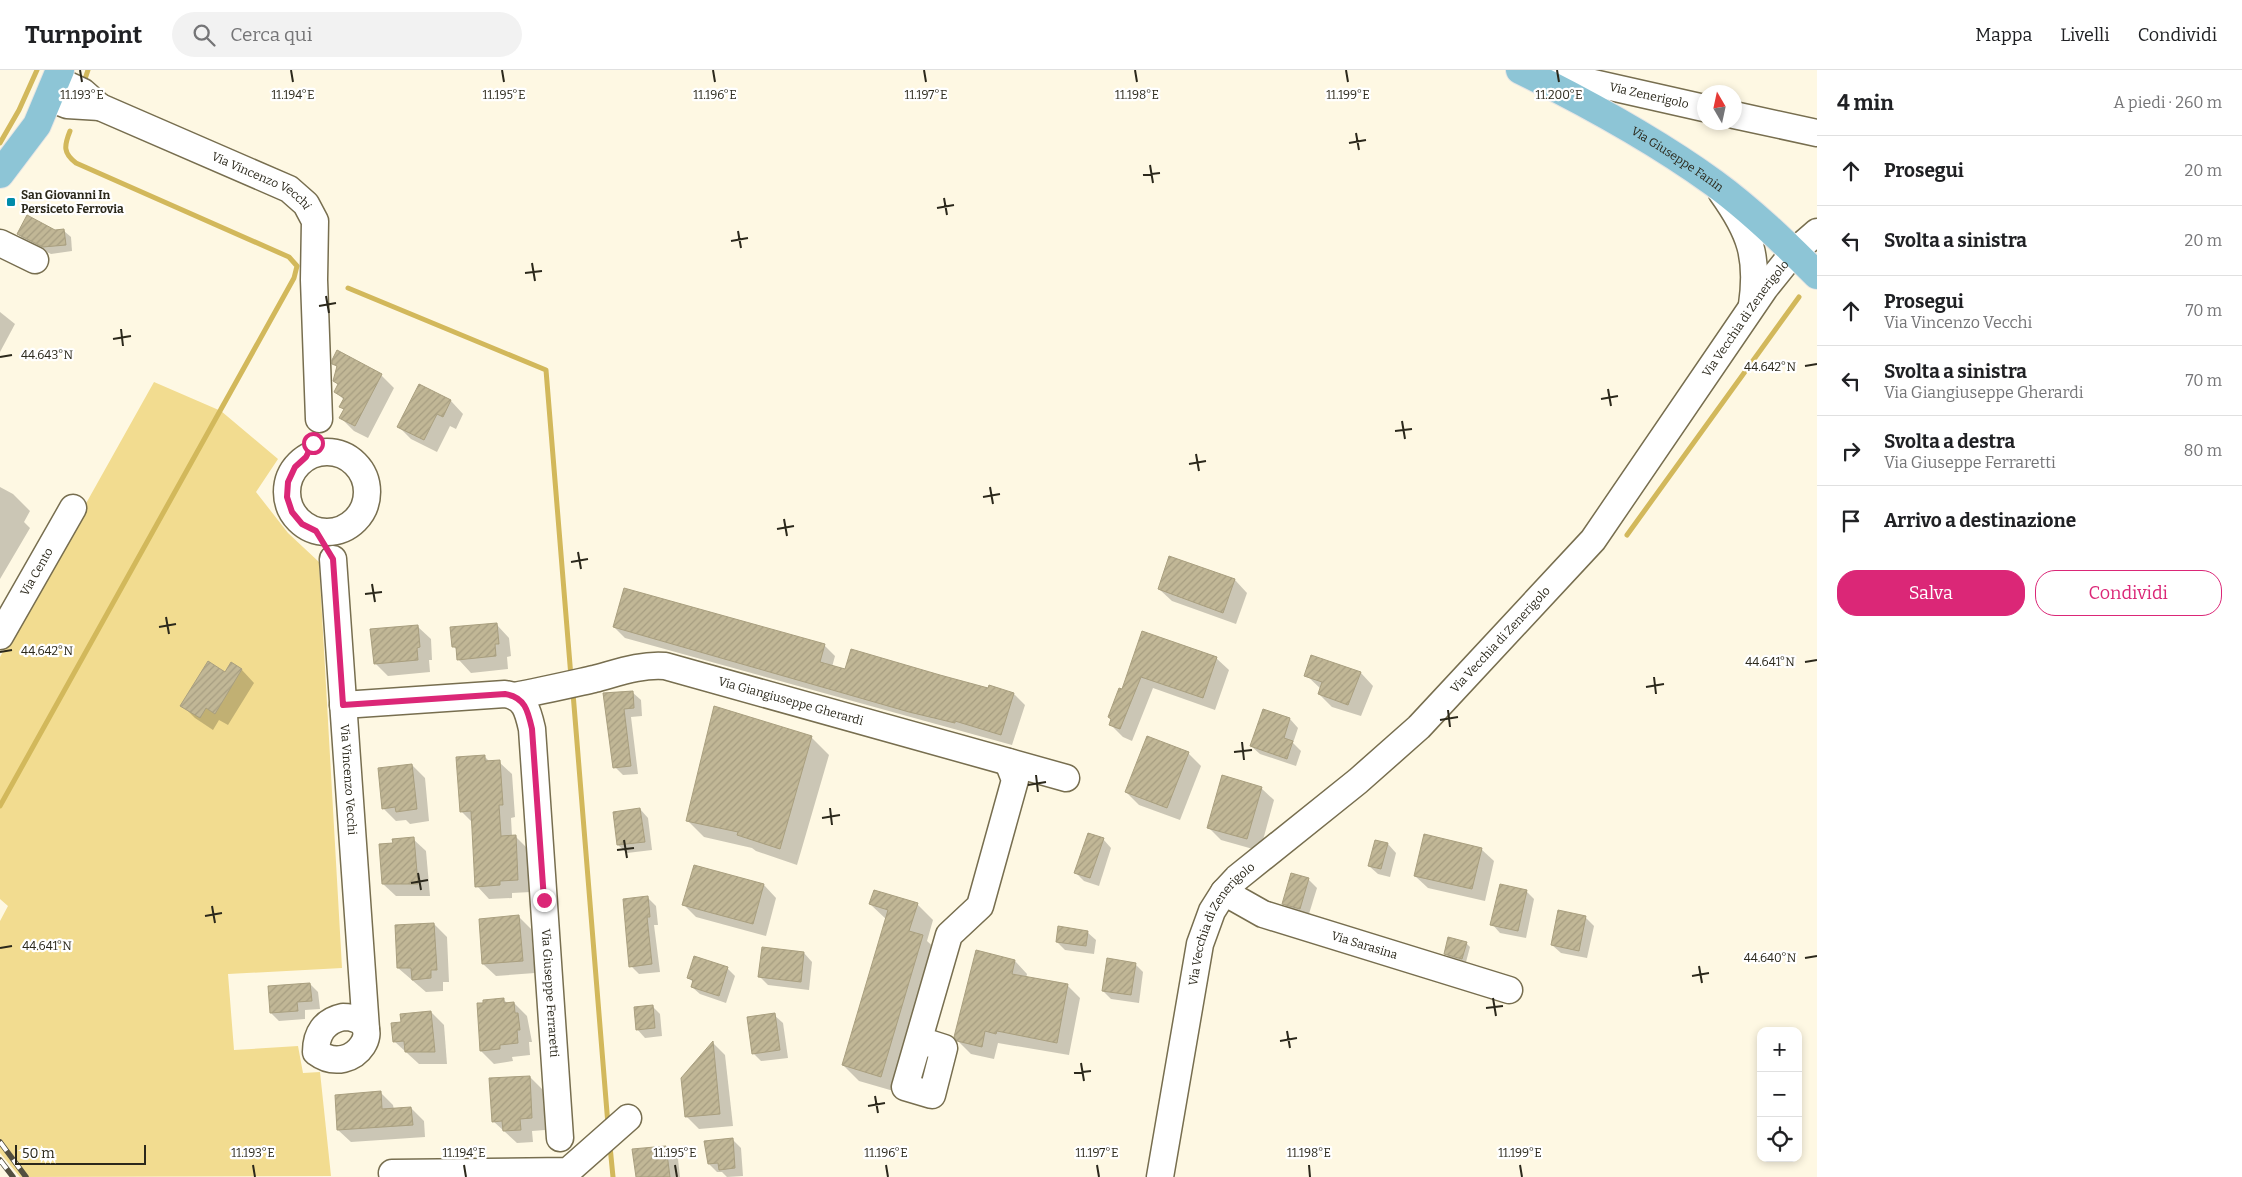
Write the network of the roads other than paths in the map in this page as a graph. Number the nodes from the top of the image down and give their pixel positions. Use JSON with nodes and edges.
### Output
{"nodes":[{"id":1,"x":1520,"y":70,"type":"edge"},
{"id":2,"x":1536,"y":70,"type":"edge"},
{"id":3,"x":55,"y":83,"type":"edge"},
{"id":4,"x":1697,"y":106,"type":"edge"},
{"id":5,"x":1742,"y":116,"type":"edge"},
{"id":6,"x":1817,"y":133,"type":"edge"},
{"id":7,"x":0,"y":174,"type":"edge"},
{"id":8,"x":1716,"y":184,"type":"junction"},
{"id":9,"x":1817,"y":232,"type":"edge"},
{"id":10,"x":0,"y":243,"type":"edge"},
{"id":11,"x":1794,"y":252,"type":"junction"},
{"id":12,"x":35,"y":260,"type":"dead end"},
{"id":13,"x":1817,"y":274,"type":"edge"},
{"id":14,"x":1752,"y":307,"type":"junction"},
{"id":15,"x":319,"y":419,"type":"junction"},
{"id":16,"x":336,"y":452,"type":"junction"},
{"id":17,"x":306,"y":457,"type":"junction"},
{"id":18,"x":73,"y":508,"type":"dead end"},
{"id":19,"x":348,"y":527,"type":"junction"},
{"id":20,"x":316,"y":531,"type":"junction"},
{"id":21,"x":333,"y":559,"type":"junction"},
{"id":22,"x":0,"y":636,"type":"edge"},
{"id":23,"x":518,"y":698,"type":"junction"},
{"id":24,"x":343,"y":705,"type":"junction"},
{"id":25,"x":1008,"y":762,"type":"junction"},
{"id":26,"x":1066,"y":778,"type":"dead end"},
{"id":27,"x":1224,"y":892,"type":"junction"},
{"id":28,"x":363,"y":971,"type":"junction"},
{"id":29,"x":1509,"y":990,"type":"dead end"},
{"id":30,"x":332,"y":1019,"type":"junction"},
{"id":31,"x":366,"y":1029,"type":"junction"},
{"id":32,"x":919,"y":1040,"type":"dead end"},
{"id":33,"x":622,"y":1123,"type":"dead end"},
{"id":34,"x":560,"y":1138,"type":"dead end"},
{"id":35,"x":392,"y":1173,"type":"dead end"},
{"id":36,"x":568,"y":1174,"type":"edge"},
{"id":37,"x":1160,"y":1177,"type":"edge"}],
"edges":[{"from":1,"to":8,"type":"main road","name":"Via Giuseppe Fanin"},
{"from":2,"to":4,"type":"street","name":"Via Zenerigolo"},
{"from":3,"to":7,"type":"main road"},
{"from":3,"to":15,"type":"street","name":"Via Vincenzo Vecchi"},
{"from":5,"to":6,"type":"street"},
{"from":8,"to":11,"type":"main road","name":"Via Giuseppe Fanin"},
{"from":8,"to":14,"type":"street"},
{"from":9,"to":11,"type":"street","name":"Via Vecchia di Zenerigolo"},
{"from":10,"to":12,"type":"street"},
{"from":11,"to":13,"type":"main road","name":"Via Giuseppe Fanin"},
{"from":11,"to":14,"type":"street","name":"Via Vecchia di Zenerigolo"},
{"from":14,"to":27,"type":"street","name":"Via Vecchia di Zenerigolo"},
{"from":15,"to":16,"type":"street","name":"Via Vincenzo Vecchi"},
{"from":15,"to":17,"type":"street","name":"Via Vincenzo Vecchi"},
{"from":16,"to":17,"type":"street"},
{"from":16,"to":19,"type":"street"},
{"from":17,"to":20,"type":"street"},
{"from":18,"to":22,"type":"street","name":"Via Cento"},
{"from":19,"to":20,"type":"street"},
{"from":19,"to":21,"type":"street","name":"Via Vincenzo Vecchi"},
{"from":20,"to":21,"type":"street","name":"Via Vincenzo Vecchi"},
{"from":21,"to":24,"type":"street","name":"Via Vincenzo Vecchi"},
{"from":23,"to":24,"type":"street","name":"Via Giangiuseppe Gherardi"},
{"from":23,"to":25,"type":"street","name":"Via Giangiuseppe Gherardi"},
{"from":23,"to":34,"type":"street","name":"Via Giuseppe Ferraretti"},
{"from":24,"to":28,"type":"street","name":"Via Vincenzo Vecchi"},
{"from":25,"to":26,"type":"street","name":"Via Giangiuseppe Gherardi"},
{"from":25,"to":32,"type":"street"},
{"from":27,"to":29,"type":"street","name":"Via Sarasina"},
{"from":27,"to":37,"type":"street","name":"Via Vecchia di Zenerigolo"},
{"from":28,"to":30,"type":"street","name":"Via Vincenzo Vecchi"},
{"from":28,"to":31,"type":"street","name":"Via Vincenzo Vecchi"},
{"from":30,"to":31,"type":"street"},
{"from":30,"to":31,"type":"street"},
{"from":33,"to":36,"type":"street"},
{"from":35,"to":36,"type":"street"}]}
